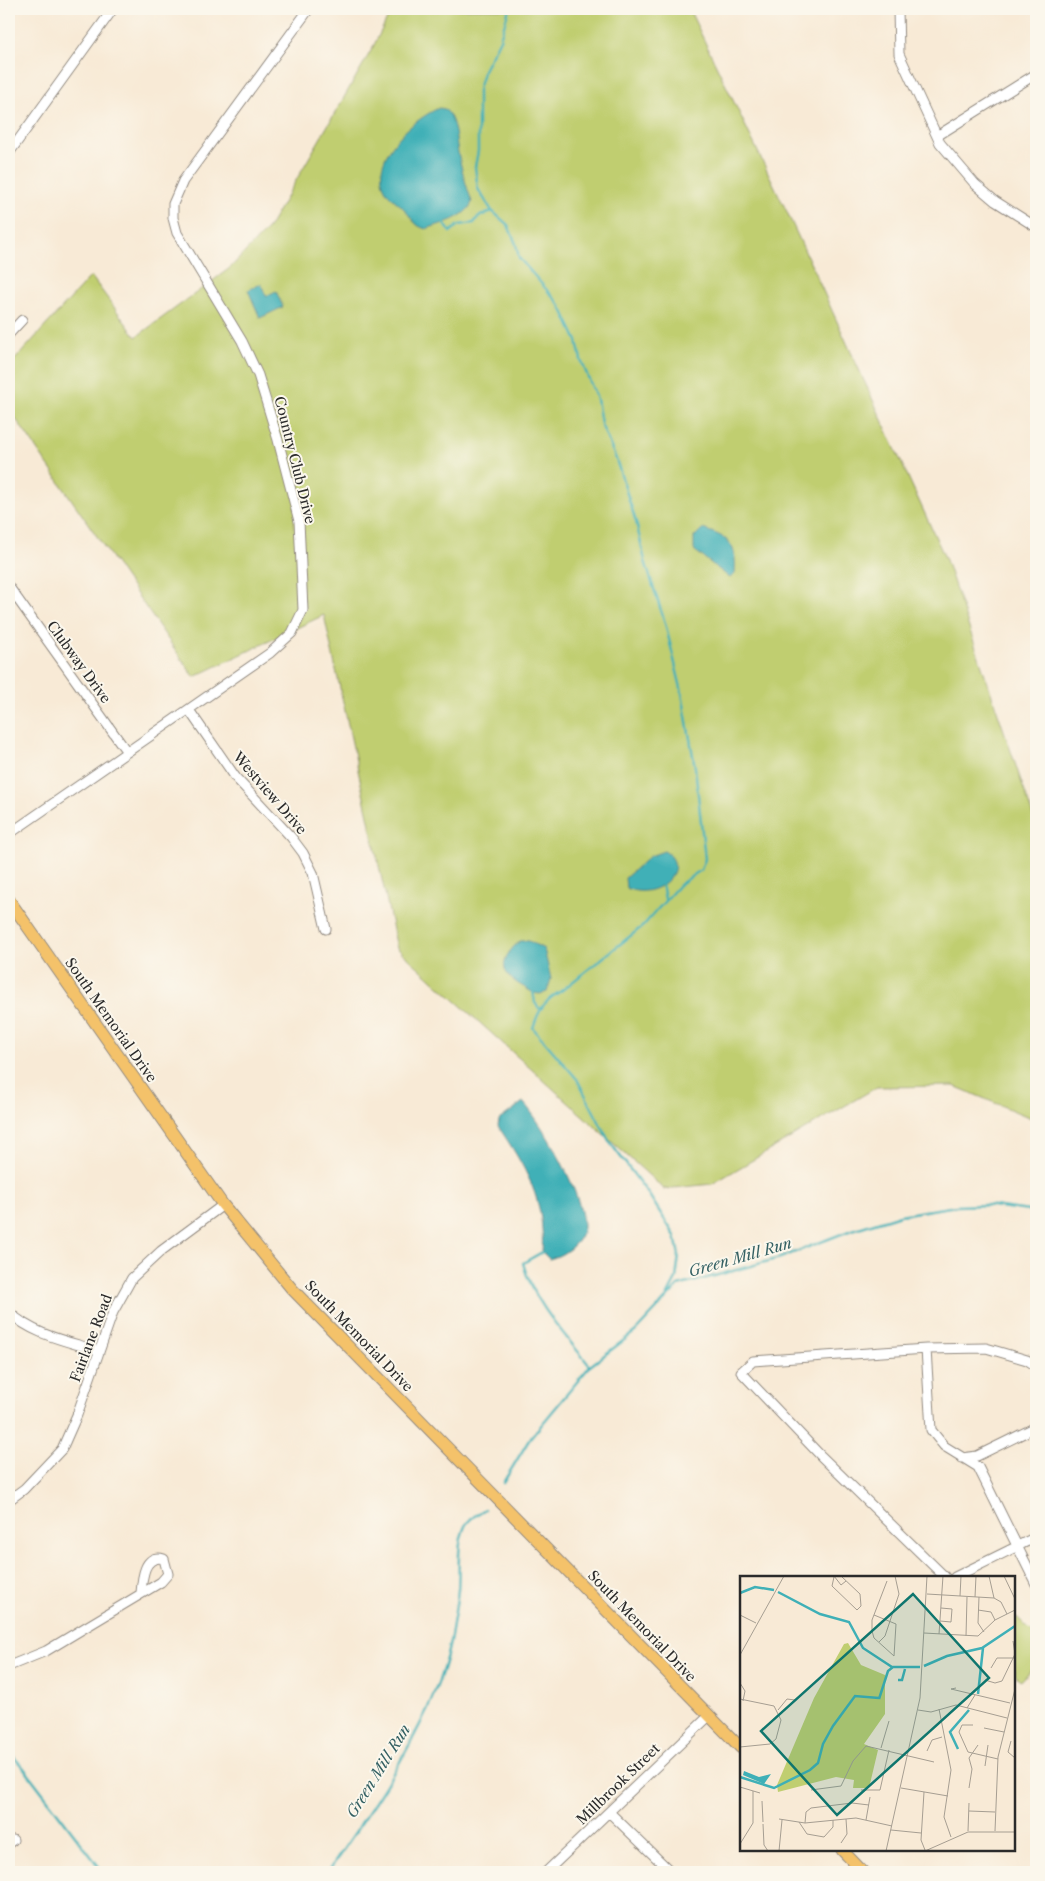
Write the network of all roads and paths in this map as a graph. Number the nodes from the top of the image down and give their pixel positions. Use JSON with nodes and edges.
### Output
{"nodes":[{"id":1,"x":113,"y":9,"type":"edge"},
{"id":2,"x":309,"y":9,"type":"edge"},
{"id":3,"x":898,"y":9,"type":"edge"},
{"id":4,"x":1036,"y":74,"type":"edge"},
{"id":5,"x":937,"y":136,"type":"junction"},
{"id":6,"x":9,"y":153,"type":"edge"},
{"id":7,"x":1036,"y":227,"type":"edge"},
{"id":8,"x":22,"y":320,"type":"dead end"},
{"id":9,"x":9,"y":334,"type":"edge"},
{"id":10,"x":9,"y":587,"type":"edge"},
{"id":11,"x":189,"y":710,"type":"junction"},
{"id":12,"x":126,"y":752,"type":"junction"},
{"id":13,"x":9,"y":834,"type":"edge"},
{"id":14,"x":9,"y":900,"type":"edge"},
{"id":15,"x":326,"y":929,"type":"dead end"},
{"id":16,"x":223,"y":1205,"type":"junction"},
{"id":17,"x":9,"y":1312,"type":"edge"},
{"id":18,"x":926,"y":1349,"type":"junction"},
{"id":19,"x":99,"y":1352,"type":"junction"},
{"id":20,"x":1036,"y":1366,"type":"edge"},
{"id":21,"x":1036,"y":1428,"type":"edge"},
{"id":22,"x":962,"y":1458,"type":"junction"},
{"id":23,"x":9,"y":1500,"type":"edge"},
{"id":24,"x":1036,"y":1537,"type":"edge"},
{"id":25,"x":1018,"y":1546,"type":"junction"},
{"id":26,"x":944,"y":1576,"type":"edge"},
{"id":27,"x":957,"y":1576,"type":"edge"},
{"id":28,"x":1036,"y":1584,"type":"edge"},
{"id":29,"x":141,"y":1593,"type":"dead end"},
{"id":30,"x":9,"y":1666,"type":"edge"},
{"id":31,"x":709,"y":1716,"type":"junction"},
{"id":32,"x":740,"y":1747,"type":"edge"},
{"id":33,"x":609,"y":1812,"type":"junction"},
{"id":34,"x":843,"y":1851,"type":"edge"},
{"id":35,"x":546,"y":1872,"type":"edge"},
{"id":36,"x":671,"y":1872,"type":"edge"},
{"id":37,"x":863,"y":1872,"type":"edge"}],
"edges":[{"from":1,"to":6,"type":"street"},
{"from":2,"to":11,"type":"street","name":"Country Club Drive"},
{"from":3,"to":5,"type":"street"},
{"from":4,"to":5,"type":"street"},
{"from":5,"to":7,"type":"street"},
{"from":8,"to":9,"type":"street"},
{"from":10,"to":12,"type":"street","name":"Clubway Drive"},
{"from":11,"to":12,"type":"street","name":"Country Club Drive"},
{"from":11,"to":15,"type":"street","name":"Westview Drive"},
{"from":12,"to":13,"type":"street","name":"Country Club Drive"},
{"from":14,"to":16,"type":"main road","name":"South Memorial Drive"},
{"from":16,"to":19,"type":"street","name":"Fairlane Road"},
{"from":16,"to":31,"type":"main road","name":"South Memorial Drive"},
{"from":17,"to":19,"type":"street"},
{"from":18,"to":20,"type":"street"},
{"from":18,"to":22,"type":"street"},
{"from":18,"to":26,"type":"street"},
{"from":19,"to":23,"type":"street","name":"Fairlane Road"},
{"from":21,"to":22,"type":"street"},
{"from":22,"to":25,"type":"street"},
{"from":24,"to":25,"type":"street"},
{"from":25,"to":27,"type":"street"},
{"from":25,"to":28,"type":"street"},
{"from":29,"to":30,"type":"street"},
{"from":31,"to":32,"type":"main road","name":"South Memorial Drive"},
{"from":31,"to":33,"type":"street","name":"Millbrook Street"},
{"from":33,"to":35,"type":"street","name":"Millbrook Street"},
{"from":33,"to":36,"type":"street"},
{"from":34,"to":37,"type":"main road"}]}
